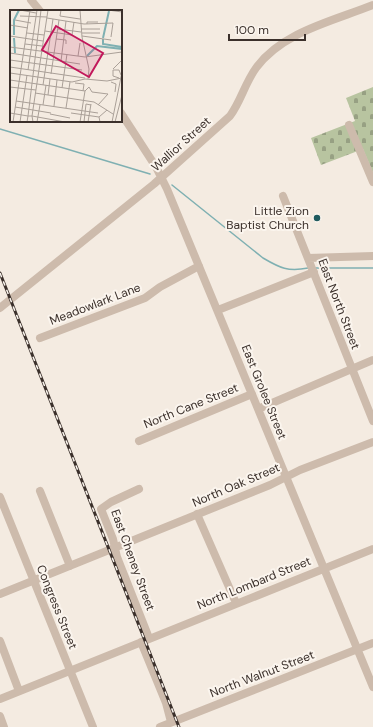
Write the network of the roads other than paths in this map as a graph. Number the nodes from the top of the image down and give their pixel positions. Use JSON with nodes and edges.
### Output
{"nodes":[{"id":1,"x":31,"y":0,"type":"edge"},
{"id":2,"x":373,"y":5,"type":"edge"},
{"id":3,"x":39,"y":10,"type":"edge"},
{"id":4,"x":122,"y":115,"type":"edge"},
{"id":5,"x":349,"y":125,"type":"dead end"},
{"id":6,"x":161,"y":177,"type":"junction"},
{"id":7,"x":373,"y":182,"type":"edge"},
{"id":8,"x":283,"y":196,"type":"dead end"},
{"id":9,"x":373,"y":256,"type":"edge"},
{"id":10,"x":199,"y":266,"type":"junction"},
{"id":11,"x":312,"y":266,"type":"junction"},
{"id":12,"x":0,"y":308,"type":"edge"},
{"id":13,"x":218,"y":310,"type":"junction"},
{"id":14,"x":40,"y":338,"type":"dead end"},
{"id":15,"x":373,"y":360,"type":"edge"},
{"id":16,"x":352,"y":369,"type":"junction"},
{"id":17,"x":252,"y":394,"type":"junction"},
{"id":18,"x":258,"y":409,"type":"junction"},
{"id":19,"x":373,"y":421,"type":"edge"},
{"id":20,"x":139,"y":441,"type":"dead end"},
{"id":21,"x":373,"y":442,"type":"edge"},
{"id":22,"x":286,"y":477,"type":"junction"},
{"id":23,"x":139,"y":489,"type":"dead end"},
{"id":24,"x":40,"y":491,"type":"dead end"},
{"id":25,"x":0,"y":496,"type":"edge"},
{"id":26,"x":197,"y":514,"type":"junction"},
{"id":27,"x":112,"y":549,"type":"junction"},
{"id":28,"x":373,"y":549,"type":"edge"},
{"id":29,"x":70,"y":566,"type":"junction"},
{"id":30,"x":325,"y":568,"type":"junction"},
{"id":31,"x":34,"y":581,"type":"junction"},
{"id":32,"x":0,"y":594,"type":"edge"},
{"id":33,"x":236,"y":603,"type":"junction"},
{"id":34,"x":145,"y":640,"type":"junction"},
{"id":35,"x":0,"y":641,"type":"edge"},
{"id":36,"x":373,"y":643,"type":"edge"},
{"id":37,"x":357,"y":649,"type":"junction"},
{"id":38,"x":70,"y":671,"type":"junction"},
{"id":39,"x":373,"y":687,"type":"edge"},
{"id":40,"x":19,"y":691,"type":"junction"},
{"id":41,"x":0,"y":699,"type":"edge"},
{"id":42,"x":0,"y":716,"type":"edge"},
{"id":43,"x":171,"y":722,"type":"junction"},
{"id":44,"x":4,"y":727,"type":"edge"},
{"id":45,"x":93,"y":727,"type":"edge"},
{"id":46,"x":160,"y":727,"type":"edge"}],
"edges":[{"from":1,"to":3,"type":"street"},
{"from":2,"to":6,"type":"street","name":"Wallior Street"},
{"from":4,"to":6,"type":"street","name":"East Grolee Street"},
{"from":5,"to":7,"type":"street"},
{"from":6,"to":10,"type":"street","name":"East Grolee Street"},
{"from":6,"to":12,"type":"street","name":"Wallior Street"},
{"from":8,"to":11,"type":"street","name":"East North Street"},
{"from":9,"to":11,"type":"street"},
{"from":10,"to":13,"type":"street","name":"East Grolee Street"},
{"from":10,"to":14,"type":"street","name":"Meadowlark Lane"},
{"from":11,"to":13,"type":"street"},
{"from":11,"to":16,"type":"street","name":"East North Street"},
{"from":13,"to":17,"type":"street","name":"East Grolee Street"},
{"from":15,"to":16,"type":"street"},
{"from":16,"to":18,"type":"street"},
{"from":16,"to":19,"type":"street","name":"East North Street"},
{"from":17,"to":18,"type":"street","name":"East Grolee Street"},
{"from":17,"to":20,"type":"street","name":"North Cane Street"},
{"from":18,"to":22,"type":"street","name":"East Grolee Street"},
{"from":21,"to":22,"type":"street","name":"North Oak Street"},
{"from":22,"to":26,"type":"street","name":"North Oak Street"},
{"from":22,"to":30,"type":"street","name":"East Grolee Street"},
{"from":23,"to":27,"type":"street","name":"East Cheney Street"},
{"from":24,"to":29,"type":"street"},
{"from":25,"to":31,"type":"street","name":"Congress Street"},
{"from":26,"to":27,"type":"street","name":"North Oak Street"},
{"from":26,"to":33,"type":"street"},
{"from":27,"to":29,"type":"street","name":"North Oak Street"},
{"from":27,"to":34,"type":"street","name":"East Cheney Street"},
{"from":28,"to":30,"type":"street","name":"North Lombard Street"},
{"from":29,"to":31,"type":"street","name":"North Oak Street"},
{"from":30,"to":33,"type":"street","name":"North Lombard Street"},
{"from":30,"to":37,"type":"street","name":"East Grolee Street"},
{"from":31,"to":32,"type":"street","name":"North Oak Street"},
{"from":31,"to":38,"type":"street","name":"Congress Street"},
{"from":33,"to":34,"type":"street","name":"North Lombard Street"},
{"from":34,"to":38,"type":"street","name":"North Lombard Street"},
{"from":34,"to":43,"type":"street","name":"East Cheney Street"},
{"from":35,"to":40,"type":"street"},
{"from":36,"to":37,"type":"street","name":"North Walnut Street"},
{"from":37,"to":39,"type":"street","name":"East Grolee Street"},
{"from":37,"to":43,"type":"street","name":"North Walnut Street"},
{"from":38,"to":40,"type":"street","name":"North Lombard Street"},
{"from":38,"to":45,"type":"street","name":"Congress Street"},
{"from":40,"to":41,"type":"street","name":"North Lombard Street"},
{"from":42,"to":44,"type":"street"},
{"from":43,"to":46,"type":"street","name":"North Walnut Street"}]}
